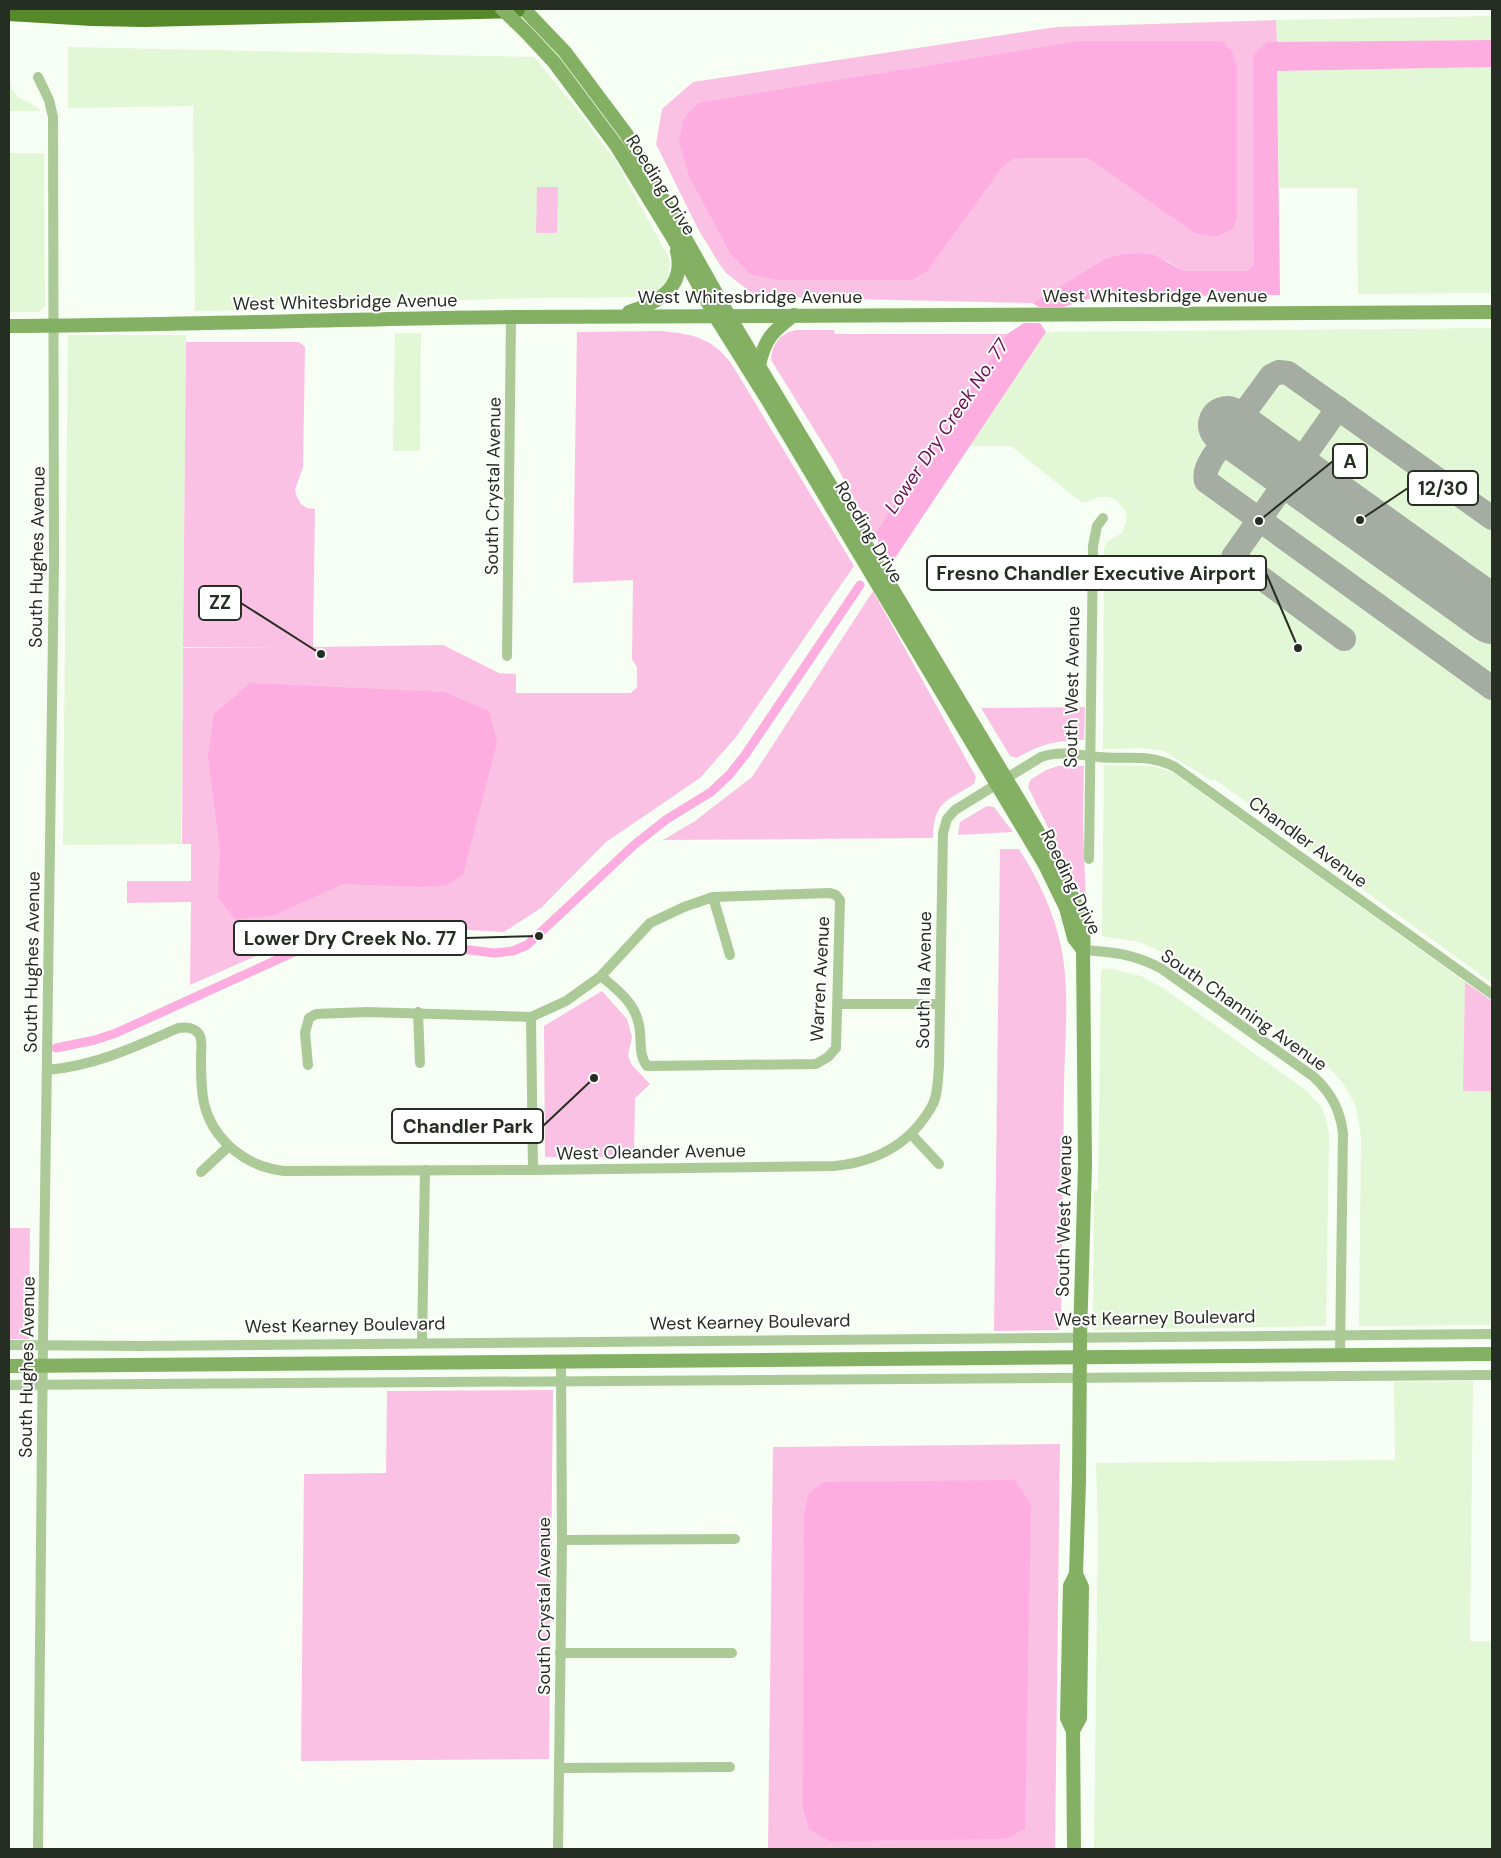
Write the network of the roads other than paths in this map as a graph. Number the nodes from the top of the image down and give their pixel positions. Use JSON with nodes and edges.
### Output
{"nodes":[{"id":1,"x":502,"y":9,"type":"edge"},
{"id":2,"x":516,"y":9,"type":"edge"},
{"id":3,"x":524,"y":9,"type":"edge"},
{"id":4,"x":9,"y":12,"type":"edge"},
{"id":5,"x":38,"y":77,"type":"dead end"},
{"id":6,"x":673,"y":238,"type":"junction"},
{"id":7,"x":1492,"y":312,"type":"edge"},
{"id":8,"x":794,"y":315,"type":"junction"},
{"id":9,"x":722,"y":316,"type":"junction"},
{"id":10,"x":511,"y":317,"type":"junction"},
{"id":11,"x":616,"y":317,"type":"junction"},
{"id":12,"x":9,"y":326,"type":"edge"},
{"id":13,"x":54,"y":326,"type":"junction"},
{"id":14,"x":759,"y":365,"type":"junction"},
{"id":15,"x":1103,"y":518,"type":"dead end"},
{"id":16,"x":507,"y":656,"type":"dead end"},
{"id":17,"x":1090,"y":755,"type":"junction"},
{"id":18,"x":1002,"y":781,"type":"junction"},
{"id":19,"x":947,"y":819,"type":"joint"},
{"id":20,"x":1089,"y":859,"type":"dead end"},
{"id":21,"x":713,"y":897,"type":"junction"},
{"id":22,"x":1082,"y":950,"type":"junction"},
{"id":23,"x":730,"y":956,"type":"dead end"},
{"id":24,"x":601,"y":976,"type":"junction"},
{"id":25,"x":1492,"y":994,"type":"edge"},
{"id":26,"x":838,"y":1004,"type":"junction"},
{"id":27,"x":940,"y":1004,"type":"junction"},
{"id":28,"x":418,"y":1012,"type":"junction"},
{"id":29,"x":531,"y":1017,"type":"junction"},
{"id":30,"x":420,"y":1063,"type":"dead end"},
{"id":31,"x":308,"y":1065,"type":"dead end"},
{"id":32,"x":47,"y":1070,"type":"junction"},
{"id":33,"x":911,"y":1134,"type":"junction"},
{"id":34,"x":229,"y":1146,"type":"junction"},
{"id":35,"x":939,"y":1164,"type":"dead end"},
{"id":36,"x":425,"y":1170,"type":"junction"},
{"id":37,"x":533,"y":1170,"type":"junction"},
{"id":38,"x":201,"y":1172,"type":"dead end"},
{"id":39,"x":1492,"y":1334,"type":"edge"},
{"id":40,"x":1340,"y":1335,"type":"junction"},
{"id":41,"x":1080,"y":1338,"type":"junction"},
{"id":42,"x":422,"y":1343,"type":"junction"},
{"id":43,"x":9,"y":1345,"type":"edge"},
{"id":44,"x":43,"y":1345,"type":"junction"},
{"id":45,"x":1492,"y":1354,"type":"edge"},
{"id":46,"x":1340,"y":1356,"type":"junction"},
{"id":47,"x":1080,"y":1358,"type":"junction"},
{"id":48,"x":561,"y":1362,"type":"junction"},
{"id":49,"x":9,"y":1366,"type":"edge"},
{"id":50,"x":43,"y":1366,"type":"junction"},
{"id":51,"x":1492,"y":1375,"type":"edge"},
{"id":52,"x":1080,"y":1378,"type":"junction"},
{"id":53,"x":561,"y":1382,"type":"junction"},
{"id":54,"x":43,"y":1384,"type":"junction"},
{"id":55,"x":9,"y":1385,"type":"edge"},
{"id":56,"x":735,"y":1539,"type":"dead end"},
{"id":57,"x":562,"y":1540,"type":"junction"},
{"id":58,"x":560,"y":1653,"type":"junction"},
{"id":59,"x":732,"y":1653,"type":"dead end"},
{"id":60,"x":730,"y":1767,"type":"dead end"},
{"id":61,"x":559,"y":1768,"type":"junction"},
{"id":62,"x":38,"y":1849,"type":"edge"},
{"id":63,"x":558,"y":1849,"type":"edge"},
{"id":64,"x":1074,"y":1849,"type":"edge"}],
"edges":[{"from":1,"to":6,"type":"main road","name":"Roeding Drive","bridge":true},
{"from":2,"to":4,"type":"highway"},
{"from":3,"to":9,"type":"main road","name":"Roeding Drive"},
{"from":5,"to":13,"type":"street","name":"South Hughes Avenue"},
{"from":6,"to":9,"type":"main road","name":"Roeding Drive"},
{"from":6,"to":11,"type":"main road"},
{"from":7,"to":8,"type":"main road","name":"West Whitesbridge Avenue"},
{"from":8,"to":9,"type":"main road","name":"West Whitesbridge Avenue"},
{"from":8,"to":14,"type":"main road"},
{"from":9,"to":11,"type":"main road","name":"West Whitesbridge Avenue"},
{"from":9,"to":14,"type":"main road","name":"Roeding Drive"},
{"from":9,"to":18,"type":"main road","name":"Roeding Drive"},
{"from":10,"to":11,"type":"main road","name":"West Whitesbridge Avenue"},
{"from":10,"to":13,"type":"main road","name":"West Whitesbridge Avenue"},
{"from":10,"to":16,"type":"street","name":"South Crystal Avenue"},
{"from":12,"to":13,"type":"main road","name":"West Whitesbridge Avenue"},
{"from":13,"to":32,"type":"street","name":"South Hughes Avenue"},
{"from":14,"to":18,"type":"main road","name":"Roeding Drive"},
{"from":15,"to":17,"type":"street","name":"South West Avenue"},
{"from":17,"to":18,"type":"street","name":"Chandler Avenue"},
{"from":17,"to":20,"type":"street","name":"South West Avenue"},
{"from":17,"to":25,"type":"street","name":"Chandler Avenue"},
{"from":18,"to":19,"type":"street","name":"Chandler Avenue"},
{"from":18,"to":22,"type":"main road","name":"Roeding Drive"},
{"from":19,"to":27,"type":"street","name":"South Ila Avenue"},
{"from":21,"to":23,"type":"street"},
{"from":21,"to":24,"type":"street"},
{"from":21,"to":26,"type":"street","name":"Warren Avenue"},
{"from":22,"to":40,"type":"street","name":"South Channing Avenue"},
{"from":22,"to":41,"type":"main road","name":"South West Avenue"},
{"from":24,"to":26,"type":"street","name":"Warren Avenue"},
{"from":24,"to":29,"type":"street"},
{"from":26,"to":27,"type":"street"},
{"from":27,"to":33,"type":"street","name":"South Ila Avenue"},
{"from":28,"to":29,"type":"street"},
{"from":28,"to":30,"type":"street"},
{"from":28,"to":31,"type":"street"},
{"from":29,"to":37,"type":"street"},
{"from":32,"to":34,"type":"street","name":"West Oleander Avenue"},
{"from":32,"to":44,"type":"street","name":"South Hughes Avenue"},
{"from":33,"to":35,"type":"street"},
{"from":33,"to":37,"type":"street","name":"West Oleander Avenue"},
{"from":34,"to":36,"type":"street","name":"West Oleander Avenue"},
{"from":34,"to":38,"type":"street"},
{"from":36,"to":37,"type":"street","name":"West Oleander Avenue"},
{"from":36,"to":42,"type":"street"},
{"from":39,"to":40,"type":"street","name":"West Kearney Boulevard"},
{"from":40,"to":41,"type":"street","name":"West Kearney Boulevard"},
{"from":40,"to":46,"type":"street","name":"South Channing Avenue"},
{"from":41,"to":42,"type":"street","name":"West Kearney Boulevard"},
{"from":41,"to":47,"type":"main road","name":"South West Avenue"},
{"from":42,"to":44,"type":"street","name":"West Kearney Boulevard"},
{"from":43,"to":44,"type":"street","name":"West Kearney Boulevard"},
{"from":44,"to":50,"type":"street","name":"South Hughes Avenue"},
{"from":45,"to":46,"type":"main road"},
{"from":46,"to":47,"type":"main road"},
{"from":47,"to":48,"type":"main road"},
{"from":47,"to":52,"type":"main road","name":"South West Avenue"},
{"from":48,"to":50,"type":"main road"},
{"from":48,"to":53,"type":"street","name":"South Crystal Avenue"},
{"from":49,"to":50,"type":"main road"},
{"from":50,"to":54,"type":"street","name":"South Hughes Avenue"},
{"from":51,"to":52,"type":"street"},
{"from":52,"to":53,"type":"street"},
{"from":52,"to":64,"type":"main road","name":"South West Avenue"},
{"from":53,"to":54,"type":"street"},
{"from":53,"to":57,"type":"street","name":"South Crystal Avenue"},
{"from":54,"to":55,"type":"street"},
{"from":54,"to":62,"type":"street","name":"South Hughes Avenue"},
{"from":56,"to":57,"type":"street"},
{"from":57,"to":58,"type":"street","name":"South Crystal Avenue"},
{"from":58,"to":59,"type":"street"},
{"from":58,"to":61,"type":"street","name":"South Crystal Avenue"},
{"from":60,"to":61,"type":"street"},
{"from":61,"to":63,"type":"street","name":"South Crystal Avenue"}]}
